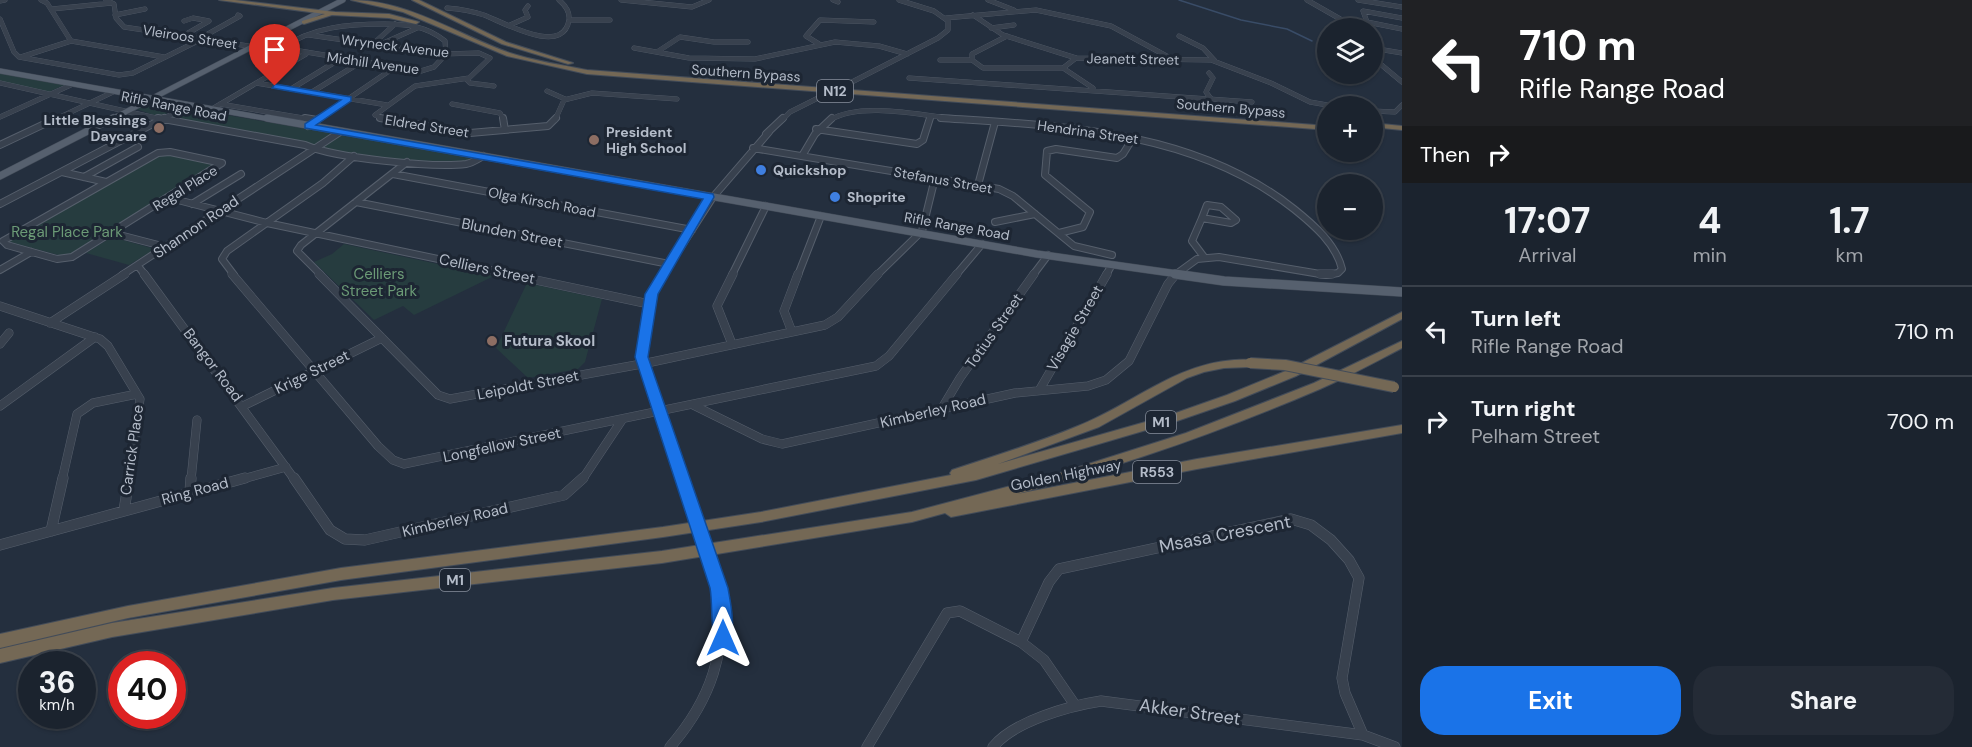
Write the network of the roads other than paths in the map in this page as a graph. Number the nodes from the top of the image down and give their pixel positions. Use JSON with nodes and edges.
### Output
{"nodes":[{"id":1,"x":5,"y":0,"type":"edge"},
{"id":2,"x":41,"y":0,"type":"edge"},
{"id":3,"x":106,"y":0,"type":"edge"},
{"id":4,"x":222,"y":0,"type":"edge"},
{"id":5,"x":349,"y":0,"type":"edge"},
{"id":6,"x":354,"y":0,"type":"edge"},
{"id":7,"x":381,"y":0,"type":"edge"},
{"id":8,"x":415,"y":0,"type":"edge"},
{"id":9,"x":559,"y":0,"type":"edge"},
{"id":10,"x":621,"y":0,"type":"edge"},
{"id":11,"x":709,"y":0,"type":"edge"},
{"id":12,"x":899,"y":0,"type":"edge"},
{"id":13,"x":988,"y":0,"type":"edge"},
{"id":14,"x":1307,"y":0,"type":"edge"},
{"id":15,"x":1358,"y":0,"type":"edge"},
{"id":16,"x":0,"y":1,"type":"edge"},
{"id":17,"x":340,"y":2,"type":"edge"},
{"id":18,"x":114,"y":3,"type":"junction"},
{"id":19,"x":528,"y":6,"type":"dead end"},
{"id":20,"x":1402,"y":7,"type":"edge"},
{"id":21,"x":447,"y":8,"type":"dead end"},
{"id":22,"x":52,"y":9,"type":"junction"},
{"id":23,"x":145,"y":9,"type":"dead end"},
{"id":24,"x":306,"y":9,"type":"junction"},
{"id":25,"x":1014,"y":10,"type":"junction"},
{"id":26,"x":322,"y":12,"type":"junction"},
{"id":27,"x":115,"y":15,"type":"junction"},
{"id":28,"x":238,"y":15,"type":"dead end"},
{"id":29,"x":365,"y":15,"type":"junction"},
{"id":30,"x":973,"y":15,"type":"junction"},
{"id":31,"x":946,"y":18,"type":"junction"},
{"id":32,"x":1338,"y":18,"type":"edge"},
{"id":33,"x":1365,"y":18,"type":"edge"},
{"id":34,"x":1402,"y":18,"type":"edge"},
{"id":35,"x":0,"y":19,"type":"edge"},
{"id":36,"x":569,"y":20,"type":"junction"},
{"id":37,"x":610,"y":20,"type":"dead end"},
{"id":38,"x":184,"y":21,"type":"dead end"},
{"id":39,"x":301,"y":22,"type":"junction"},
{"id":40,"x":874,"y":22,"type":"dead end"},
{"id":41,"x":395,"y":24,"type":"junction"},
{"id":42,"x":510,"y":25,"type":"junction"},
{"id":43,"x":1014,"y":25,"type":"dead end"},
{"id":44,"x":1383,"y":25,"type":"edge"},
{"id":45,"x":419,"y":27,"type":"junction"},
{"id":46,"x":991,"y":28,"type":"junction"},
{"id":47,"x":1402,"y":29,"type":"edge"},
{"id":48,"x":309,"y":35,"type":"junction"},
{"id":49,"x":183,"y":36,"type":"junction"},
{"id":50,"x":1007,"y":36,"type":"junction"},
{"id":51,"x":1179,"y":36,"type":"dead end"},
{"id":52,"x":201,"y":39,"type":"junction"},
{"id":53,"x":71,"y":41,"type":"junction"},
{"id":54,"x":263,"y":41,"type":"junction"},
{"id":55,"x":748,"y":42,"type":"dead end"},
{"id":56,"x":237,"y":44,"type":"junction"},
{"id":57,"x":373,"y":44,"type":"junction"},
{"id":58,"x":819,"y":44,"type":"junction"},
{"id":59,"x":379,"y":45,"type":"junction"},
{"id":60,"x":254,"y":47,"type":"junction"},
{"id":61,"x":493,"y":48,"type":"junction"},
{"id":62,"x":634,"y":48,"type":"dead end"},
{"id":63,"x":1383,"y":50,"type":"edge"},
{"id":64,"x":657,"y":52,"type":"junction"},
{"id":65,"x":1402,"y":53,"type":"edge"},
{"id":66,"x":306,"y":54,"type":"junction"},
{"id":67,"x":446,"y":54,"type":"junction"},
{"id":68,"x":907,"y":54,"type":"junction"},
{"id":69,"x":19,"y":57,"type":"junction"},
{"id":70,"x":166,"y":57,"type":"junction"},
{"id":71,"x":1076,"y":58,"type":"junction"},
{"id":72,"x":340,"y":59,"type":"junction"},
{"id":73,"x":940,"y":60,"type":"dead end"},
{"id":74,"x":972,"y":60,"type":"junction"},
{"id":75,"x":1174,"y":61,"type":"junction"},
{"id":76,"x":1212,"y":61,"type":"junction"},
{"id":77,"x":361,"y":62,"type":"junction"},
{"id":78,"x":578,"y":65,"type":"junction"},
{"id":79,"x":1383,"y":66,"type":"edge"},
{"id":80,"x":395,"y":67,"type":"junction"},
{"id":81,"x":1063,"y":68,"type":"junction"},
{"id":82,"x":0,"y":71,"type":"edge"},
{"id":83,"x":1209,"y":73,"type":"dead end"},
{"id":84,"x":909,"y":78,"type":"dead end"},
{"id":85,"x":466,"y":79,"type":"junction"},
{"id":86,"x":1402,"y":82,"type":"edge"},
{"id":87,"x":0,"y":83,"type":"edge"},
{"id":88,"x":256,"y":83,"type":"junction"},
{"id":89,"x":73,"y":84,"type":"junction"},
{"id":90,"x":495,"y":86,"type":"dead end"},
{"id":91,"x":291,"y":89,"type":"junction"},
{"id":92,"x":1097,"y":90,"type":"junction"},
{"id":93,"x":548,"y":91,"type":"dead end"},
{"id":94,"x":113,"y":92,"type":"junction"},
{"id":95,"x":312,"y":92,"type":"junction"},
{"id":96,"x":51,"y":94,"type":"junction"},
{"id":97,"x":152,"y":98,"type":"junction"},
{"id":98,"x":348,"y":99,"type":"junction"},
{"id":99,"x":565,"y":99,"type":"junction"},
{"id":100,"x":677,"y":99,"type":"dead end"},
{"id":101,"x":1211,"y":99,"type":"junction"},
{"id":102,"x":1252,"y":102,"type":"dead end"},
{"id":103,"x":90,"y":103,"type":"junction"},
{"id":104,"x":1317,"y":103,"type":"edge"},
{"id":105,"x":220,"y":104,"type":"junction"},
{"id":106,"x":452,"y":104,"type":"dead end"},
{"id":107,"x":189,"y":105,"type":"junction"},
{"id":108,"x":387,"y":105,"type":"junction"},
{"id":109,"x":1402,"y":105,"type":"edge"},
{"id":110,"x":212,"y":109,"type":"junction"},
{"id":111,"x":1193,"y":109,"type":"dead end"},
{"id":112,"x":1203,"y":110,"type":"dead end"},
{"id":113,"x":128,"y":111,"type":"junction"},
{"id":114,"x":1383,"y":111,"type":"edge"},
{"id":115,"x":375,"y":116,"type":"joint"},
{"id":116,"x":0,"y":117,"type":"edge"},
{"id":117,"x":930,"y":117,"type":"junction"},
{"id":118,"x":162,"y":119,"type":"junction"},
{"id":119,"x":317,"y":120,"type":"junction"},
{"id":120,"x":1317,"y":120,"type":"edge"},
{"id":121,"x":995,"y":122,"type":"junction"},
{"id":122,"x":308,"y":126,"type":"junction"},
{"id":123,"x":1383,"y":126,"type":"edge"},
{"id":124,"x":1317,"y":127,"type":"edge"},
{"id":125,"x":1402,"y":128,"type":"edge"},
{"id":126,"x":816,"y":129,"type":"junction"},
{"id":127,"x":505,"y":130,"type":"junction"},
{"id":128,"x":340,"y":132,"type":"junction"},
{"id":129,"x":1383,"y":134,"type":"edge"},
{"id":130,"x":1402,"y":136,"type":"edge"},
{"id":131,"x":1133,"y":138,"type":"junction"},
{"id":132,"x":0,"y":145,"type":"edge"},
{"id":133,"x":138,"y":147,"type":"dead end"},
{"id":134,"x":754,"y":148,"type":"junction"},
{"id":135,"x":314,"y":149,"type":"junction"},
{"id":136,"x":354,"y":156,"type":"junction"},
{"id":137,"x":483,"y":156,"type":"junction"},
{"id":138,"x":802,"y":156,"type":"junction"},
{"id":139,"x":408,"y":162,"type":"junction"},
{"id":140,"x":62,"y":172,"type":"junction"},
{"id":141,"x":241,"y":174,"type":"dead end"},
{"id":142,"x":393,"y":174,"type":"junction"},
{"id":143,"x":0,"y":176,"type":"edge"},
{"id":144,"x":84,"y":177,"type":"junction"},
{"id":145,"x":935,"y":178,"type":"junction"},
{"id":146,"x":106,"y":182,"type":"junction"},
{"id":147,"x":978,"y":185,"type":"junction"},
{"id":148,"x":711,"y":197,"type":"junction"},
{"id":149,"x":170,"y":198,"type":"junction"},
{"id":150,"x":356,"y":202,"type":"junction"},
{"id":151,"x":0,"y":204,"type":"edge"},
{"id":152,"x":192,"y":204,"type":"junction"},
{"id":153,"x":766,"y":206,"type":"junction"},
{"id":154,"x":219,"y":212,"type":"junction"},
{"id":155,"x":1035,"y":214,"type":"junction"},
{"id":156,"x":821,"y":216,"type":"junction"},
{"id":157,"x":1201,"y":218,"type":"junction"},
{"id":158,"x":995,"y":222,"type":"dead end"},
{"id":159,"x":267,"y":223,"type":"junction"},
{"id":160,"x":690,"y":230,"type":"junction"},
{"id":161,"x":112,"y":233,"type":"junction"},
{"id":162,"x":316,"y":233,"type":"junction"},
{"id":163,"x":920,"y":233,"type":"junction"},
{"id":164,"x":1059,"y":233,"type":"junction"},
{"id":165,"x":981,"y":244,"type":"junction"},
{"id":166,"x":166,"y":247,"type":"junction"},
{"id":167,"x":31,"y":252,"type":"junction"},
{"id":168,"x":1112,"y":255,"type":"dead end"},
{"id":169,"x":1047,"y":256,"type":"junction"},
{"id":170,"x":1204,"y":257,"type":"junction"},
{"id":171,"x":669,"y":264,"type":"junction"},
{"id":172,"x":138,"y":266,"type":"junction"},
{"id":173,"x":1183,"y":267,"type":"junction"},
{"id":174,"x":1110,"y":268,"type":"junction"},
{"id":175,"x":0,"y":270,"type":"edge"},
{"id":176,"x":1172,"y":276,"type":"junction"},
{"id":177,"x":1194,"y":277,"type":"junction"},
{"id":178,"x":1402,"y":292,"type":"edge"},
{"id":179,"x":1402,"y":298,"type":"edge"},
{"id":180,"x":649,"y":304,"type":"junction"},
{"id":181,"x":0,"y":306,"type":"edge"},
{"id":182,"x":10,"y":309,"type":"junction"},
{"id":183,"x":1402,"y":315,"type":"edge"},
{"id":184,"x":0,"y":316,"type":"edge"},
{"id":185,"x":50,"y":323,"type":"junction"},
{"id":186,"x":792,"y":332,"type":"junction"},
{"id":187,"x":9,"y":333,"type":"dead end"},
{"id":188,"x":95,"y":337,"type":"junction"},
{"id":189,"x":382,"y":338,"type":"junction"},
{"id":190,"x":0,"y":344,"type":"edge"},
{"id":191,"x":732,"y":344,"type":"junction"},
{"id":192,"x":1402,"y":344,"type":"edge"},
{"id":193,"x":642,"y":363,"type":"junction"},
{"id":194,"x":314,"y":370,"type":"junction"},
{"id":195,"x":1398,"y":388,"type":"edge"},
{"id":196,"x":1040,"y":389,"type":"junction"},
{"id":197,"x":137,"y":394,"type":"junction"},
{"id":198,"x":693,"y":405,"type":"junction"},
{"id":199,"x":0,"y":406,"type":"edge"},
{"id":200,"x":243,"y":406,"type":"junction"},
{"id":201,"x":942,"y":408,"type":"junction"},
{"id":202,"x":659,"y":411,"type":"junction"},
{"id":203,"x":197,"y":420,"type":"dead end"},
{"id":204,"x":622,"y":420,"type":"junction"},
{"id":205,"x":1402,"y":429,"type":"edge"},
{"id":206,"x":286,"y":466,"type":"junction"},
{"id":207,"x":905,"y":490,"type":"junction"},
{"id":208,"x":190,"y":492,"type":"junction"},
{"id":209,"x":124,"y":511,"type":"junction"},
{"id":210,"x":912,"y":517,"type":"junction"},
{"id":211,"x":51,"y":531,"type":"junction"},
{"id":212,"x":0,"y":545,"type":"edge"},
{"id":213,"x":0,"y":641,"type":"edge"},
{"id":214,"x":1021,"y":642,"type":"junction"},
{"id":215,"x":0,"y":656,"type":"edge"},
{"id":216,"x":1075,"y":705,"type":"junction"},
{"id":217,"x":1363,"y":735,"type":"junction"},
{"id":218,"x":670,"y":747,"type":"edge"},
{"id":219,"x":867,"y":747,"type":"edge"},
{"id":220,"x":993,"y":747,"type":"edge"},
{"id":221,"x":1395,"y":747,"type":"edge"}],
"edges":[{"from":1,"to":16,"type":"street"},
{"from":2,"to":22,"type":"street"},
{"from":3,"to":18,"type":"street"},
{"from":4,"to":24,"type":"highway"},
{"from":5,"to":17,"type":"main road"},
{"from":6,"to":61,"type":"highway","name":"Southern Bypass","number":"N12"},
{"from":7,"to":78,"type":"highway","name":"Southern Bypass","number":"N12"},
{"from":8,"to":78,"type":"highway"},
{"from":9,"to":36,"type":"street"},
{"from":10,"to":11,"type":"street"},
{"from":12,"to":31,"type":"street"},
{"from":13,"to":25,"type":"street"},
{"from":14,"to":32,"type":"street"},
{"from":15,"to":20,"type":"street"},
{"from":17,"to":26,"type":"main road"},
{"from":18,"to":22,"type":"street"},
{"from":18,"to":27,"type":"street"},
{"from":19,"to":42,"type":"street"},
{"from":21,"to":42,"type":"street"},
{"from":22,"to":53,"type":"street"},
{"from":23,"to":27,"type":"street"},
{"from":24,"to":26,"type":"highway"},
{"from":24,"to":39,"type":"highway"},
{"from":25,"to":30,"type":"street"},
{"from":25,"to":75,"type":"street"},
{"from":26,"to":29,"type":"highway"},
{"from":26,"to":39,"type":"main road"},
{"from":27,"to":49,"type":"street","name":"Vleiroos Street"},
{"from":28,"to":52,"type":"street"},
{"from":29,"to":39,"type":"highway"},
{"from":29,"to":61,"type":"highway"},
{"from":30,"to":31,"type":"street"},
{"from":30,"to":46,"type":"street"},
{"from":31,"to":68,"type":"street"},
{"from":33,"to":34,"type":"street"},
{"from":35,"to":69,"type":"street"},
{"from":36,"to":37,"type":"street"},
{"from":36,"to":42,"type":"street"},
{"from":38,"to":49,"type":"street"},
{"from":39,"to":54,"type":"main road"},
{"from":39,"to":60,"type":"main road"},
{"from":40,"to":58,"type":"street"},
{"from":41,"to":45,"type":"street"},
{"from":41,"to":48,"type":"street"},
{"from":41,"to":57,"type":"street"},
{"from":43,"to":46,"type":"street"},
{"from":44,"to":47,"type":"street"},
{"from":45,"to":59,"type":"street"},
{"from":45,"to":67,"type":"street"},
{"from":46,"to":50,"type":"street"},
{"from":48,"to":57,"type":"street","name":"Wryneck Avenue"},
{"from":48,"to":66,"type":"street","name":"Midhill Avenue"},
{"from":49,"to":52,"type":"street","name":"Vleiroos Street"},
{"from":50,"to":71,"type":"street"},
{"from":50,"to":74,"type":"street"},
{"from":51,"to":76,"type":"street"},
{"from":52,"to":56,"type":"street","name":"Vleiroos Street"},
{"from":52,"to":70,"type":"street"},
{"from":53,"to":69,"type":"street"},
{"from":53,"to":70,"type":"street"},
{"from":54,"to":56,"type":"main road"},
{"from":54,"to":60,"type":"main road"},
{"from":55,"to":64,"type":"street"},
{"from":56,"to":60,"type":"street","name":"Vleiroos Street"},
{"from":57,"to":59,"type":"street","name":"Wryneck Avenue"},
{"from":58,"to":64,"type":"street"},
{"from":58,"to":68,"type":"street"},
{"from":59,"to":67,"type":"street","name":"Wryneck Avenue"},
{"from":60,"to":97,"type":"main road"},
{"from":61,"to":124,"type":"highway","name":"Southern Bypass","number":"N12"},
{"from":62,"to":64,"type":"street"},
{"from":63,"to":65,"type":"street"},
{"from":66,"to":72,"type":"street","name":"Midhill Avenue"},
{"from":66,"to":88,"type":"street"},
{"from":67,"to":80,"type":"street","name":"Midhill Avenue"},
{"from":67,"to":85,"type":"street","name":"Wryneck Avenue"},
{"from":68,"to":134,"type":"street","bridge":true},
{"from":69,"to":70,"type":"street"},
{"from":71,"to":75,"type":"street","name":"Jeanett Street"},
{"from":71,"to":81,"type":"street","name":"Jeanett Street"},
{"from":72,"to":77,"type":"street","name":"Midhill Avenue"},
{"from":72,"to":91,"type":"street"},
{"from":73,"to":74,"type":"street"},
{"from":74,"to":81,"type":"street"},
{"from":75,"to":76,"type":"street","name":"Jeanett Street"},
{"from":76,"to":104,"type":"street"},
{"from":77,"to":80,"type":"street","name":"Midhill Avenue"},
{"from":77,"to":95,"type":"street"},
{"from":78,"to":111,"type":"highway","name":"Southern Bypass","number":"N12"},
{"from":79,"to":86,"type":"street"},
{"from":80,"to":98,"type":"street"},
{"from":81,"to":92,"type":"street"},
{"from":82,"to":89,"type":"main road","name":"Rifle Range Road"},
{"from":83,"to":101,"type":"street"},
{"from":84,"to":92,"type":"street"},
{"from":85,"to":90,"type":"street"},
{"from":85,"to":108,"type":"street","name":"Wryneck Avenue"},
{"from":87,"to":96,"type":"street","name":"Rifle Range Road"},
{"from":88,"to":91,"type":"street"},
{"from":88,"to":105,"type":"street"},
{"from":89,"to":94,"type":"main road","name":"Rifle Range Road"},
{"from":89,"to":96,"type":"street"},
{"from":91,"to":95,"type":"street"},
{"from":92,"to":101,"type":"street"},
{"from":93,"to":99,"type":"street"},
{"from":94,"to":97,"type":"main road","name":"Rifle Range Road"},
{"from":94,"to":103,"type":"street"},
{"from":95,"to":98,"type":"street"},
{"from":96,"to":103,"type":"street","name":"Rifle Range Road"},
{"from":96,"to":116,"type":"street"},
{"from":97,"to":107,"type":"main road","name":"Rifle Range Road"},
{"from":97,"to":113,"type":"main road"},
{"from":98,"to":108,"type":"street"},
{"from":98,"to":119,"type":"street"},
{"from":99,"to":100,"type":"street"},
{"from":99,"to":127,"type":"street","name":"Eldred Street"},
{"from":101,"to":102,"type":"street"},
{"from":103,"to":113,"type":"street","name":"Rifle Range Road"},
{"from":103,"to":132,"type":"street"},
{"from":105,"to":110,"type":"street"},
{"from":105,"to":119,"type":"street"},
{"from":106,"to":127,"type":"street"},
{"from":107,"to":110,"type":"main road","name":"Rifle Range Road"},
{"from":107,"to":118,"type":"street"},
{"from":108,"to":115,"type":"street","name":"Wryneck Avenue"},
{"from":109,"to":114,"type":"street"},
{"from":110,"to":122,"type":"main road","name":"Rifle Range Road"},
{"from":112,"to":120,"type":"highway","name":"Southern Bypass"},
{"from":113,"to":118,"type":"street","name":"Rifle Range Road"},
{"from":113,"to":143,"type":"main road"},
{"from":115,"to":127,"type":"street","name":"Eldred Street"},
{"from":117,"to":121,"type":"street","name":"Hendrina Street"},
{"from":117,"to":126,"type":"street","name":"Hendrina Street"},
{"from":117,"to":126,"type":"street"},
{"from":118,"to":135,"type":"street","name":"Rifle Range Road"},
{"from":118,"to":140,"type":"street"},
{"from":119,"to":122,"type":"street"},
{"from":121,"to":131,"type":"street","name":"Hendrina Street"},
{"from":121,"to":147,"type":"street"},
{"from":122,"to":128,"type":"main road","name":"Rifle Range Road"},
{"from":123,"to":125,"type":"highway"},
{"from":126,"to":138,"type":"street"},
{"from":128,"to":135,"type":"street","name":"Shannon Road"},
{"from":128,"to":137,"type":"main road","name":"Rifle Range Road"},
{"from":129,"to":130,"type":"highway"},
{"from":131,"to":164,"type":"street"},
{"from":131,"to":170,"type":"street","name":"Hendrina Street"},
{"from":133,"to":144,"type":"street"},
{"from":134,"to":138,"type":"street","name":"Stefanus Street"},
{"from":134,"to":148,"type":"street"},
{"from":135,"to":136,"type":"street","name":"Rifle Range Road"},
{"from":135,"to":154,"type":"street","name":"Shannon Road"},
{"from":136,"to":139,"type":"street","name":"Rifle Range Road"},
{"from":136,"to":159,"type":"street","name":"Longfellow Street"},
{"from":137,"to":139,"type":"street","name":"Rifle Range Road"},
{"from":137,"to":148,"type":"main road","name":"Rifle Range Road"},
{"from":138,"to":145,"type":"street","name":"Stefanus Street"},
{"from":139,"to":142,"type":"street","name":"Leipoldt Street"},
{"from":140,"to":144,"type":"street"},
{"from":140,"to":151,"type":"street"},
{"from":141,"to":152,"type":"street"},
{"from":142,"to":150,"type":"street","name":"Leipoldt Street"},
{"from":142,"to":160,"type":"street","name":"Olga Kirsch Road"},
{"from":144,"to":146,"type":"street"},
{"from":145,"to":147,"type":"street","name":"Stefanus Street"},
{"from":145,"to":163,"type":"street"},
{"from":146,"to":149,"type":"street","name":"Regal Place"},
{"from":146,"to":167,"type":"street","name":"Regal Place"},
{"from":147,"to":155,"type":"street","name":"Stefanus Street"},
{"from":148,"to":153,"type":"main road","name":"Rifle Range Road"},
{"from":148,"to":160,"type":"street"},
{"from":149,"to":152,"type":"street","name":"Celliers Street"},
{"from":149,"to":161,"type":"street","name":"Regal Place"},
{"from":150,"to":162,"type":"street","name":"Leipoldt Street"},
{"from":150,"to":171,"type":"street","name":"Blunden Street"},
{"from":152,"to":154,"type":"street","name":"Celliers Street"},
{"from":153,"to":156,"type":"main road","name":"Rifle Range Road"},
{"from":153,"to":191,"type":"street"},
{"from":154,"to":159,"type":"street","name":"Celliers Street"},
{"from":154,"to":166,"type":"street","name":"Shannon Road"},
{"from":155,"to":158,"type":"street"},
{"from":155,"to":164,"type":"street","name":"Stefanus Street"},
{"from":156,"to":163,"type":"main road","name":"Rifle Range Road"},
{"from":156,"to":186,"type":"street"},
{"from":157,"to":157,"type":"street"},
{"from":157,"to":170,"type":"street"},
{"from":159,"to":162,"type":"street","name":"Celliers Street"},
{"from":159,"to":194,"type":"street","name":"Longfellow Street"},
{"from":160,"to":171,"type":"street"},
{"from":161,"to":166,"type":"street"},
{"from":161,"to":167,"type":"street","name":"Regal Place"},
{"from":162,"to":180,"type":"street","name":"Celliers Street"},
{"from":162,"to":189,"type":"street","name":"Leipoldt Street"},
{"from":163,"to":165,"type":"main road","name":"Rifle Range Road"},
{"from":163,"to":186,"type":"street","name":"Leipoldt Street"},
{"from":164,"to":168,"type":"street","name":"Stefanus Street"},
{"from":165,"to":169,"type":"main road","name":"Rifle Range Road"},
{"from":165,"to":198,"type":"street","name":"Longfellow Street"},
{"from":166,"to":172,"type":"street","name":"Shannon Road"},
{"from":167,"to":175,"type":"street"},
{"from":169,"to":174,"type":"main road","name":"Rifle Range Road"},
{"from":169,"to":176,"type":"main road","name":"Rifle Range Road"},
{"from":169,"to":201,"type":"street","name":"Totius Street"},
{"from":170,"to":173,"type":"street"},
{"from":171,"to":180,"type":"street"},
{"from":172,"to":185,"type":"street","name":"Shannon Road"},
{"from":172,"to":200,"type":"street","name":"Bangor Road"},
{"from":173,"to":176,"type":"street"},
{"from":173,"to":177,"type":"main road"},
{"from":174,"to":176,"type":"main road","name":"Rifle Range Road"},
{"from":174,"to":196,"type":"street","name":"Visagie Street"},
{"from":176,"to":177,"type":"main road","name":"Rifle Range Road"},
{"from":176,"to":179,"type":"main road","name":"Rifle Range Road"},
{"from":176,"to":196,"type":"street","name":"Kimberley Road"},
{"from":177,"to":178,"type":"main road","name":"Rifle Range Road"},
{"from":180,"to":193,"type":"street"},
{"from":181,"to":182,"type":"street"},
{"from":182,"to":184,"type":"street"},
{"from":182,"to":185,"type":"street"},
{"from":183,"to":207,"type":"highway","number":"M1"},
{"from":185,"to":188,"type":"street"},
{"from":186,"to":191,"type":"street","name":"Leipoldt Street"},
{"from":187,"to":190,"type":"street"},
{"from":188,"to":197,"type":"street"},
{"from":188,"to":199,"type":"street"},
{"from":189,"to":193,"type":"street","name":"Leipoldt Street"},
{"from":189,"to":194,"type":"street","name":"Krige Street"},
{"from":191,"to":193,"type":"street","name":"Leipoldt Street"},
{"from":192,"to":210,"type":"highway","number":"M1"},
{"from":193,"to":202,"type":"street"},
{"from":194,"to":200,"type":"street","name":"Krige Street"},
{"from":194,"to":204,"type":"street","name":"Longfellow Street"},
{"from":195,"to":207,"type":"highway","bridge":true},
{"from":196,"to":201,"type":"street","name":"Kimberley Road"},
{"from":197,"to":209,"type":"street","name":"Carrick Place"},
{"from":197,"to":211,"type":"street","name":"Carrick Place"},
{"from":198,"to":201,"type":"street","name":"Kimberley Road"},
{"from":198,"to":202,"type":"street","name":"Longfellow Street"},
{"from":200,"to":206,"type":"street","name":"Bangor Road"},
{"from":202,"to":204,"type":"street","name":"Longfellow Street"},
{"from":202,"to":218,"type":"street","bridge":true},
{"from":203,"to":208,"type":"street"},
{"from":204,"to":206,"type":"street","name":"Kimberley Road"},
{"from":205,"to":210,"type":"highway","name":"Golden Highway","number":"R553"},
{"from":206,"to":208,"type":"street","name":"Ring Road"},
{"from":207,"to":213,"type":"highway","number":"M1"},
{"from":208,"to":209,"type":"street","name":"Ring Road"},
{"from":209,"to":211,"type":"street","name":"Ring Road"},
{"from":210,"to":215,"type":"highway","number":"M1"},
{"from":211,"to":212,"type":"street","name":"Ring Road"},
{"from":214,"to":216,"type":"street"},
{"from":214,"to":217,"type":"street","name":"Msasa Crescent"},
{"from":214,"to":219,"type":"street"},
{"from":216,"to":217,"type":"street","name":"Akker Street"},
{"from":216,"to":220,"type":"street","name":"Akker Street"},
{"from":217,"to":221,"type":"street","name":"Akker Street"}]}
